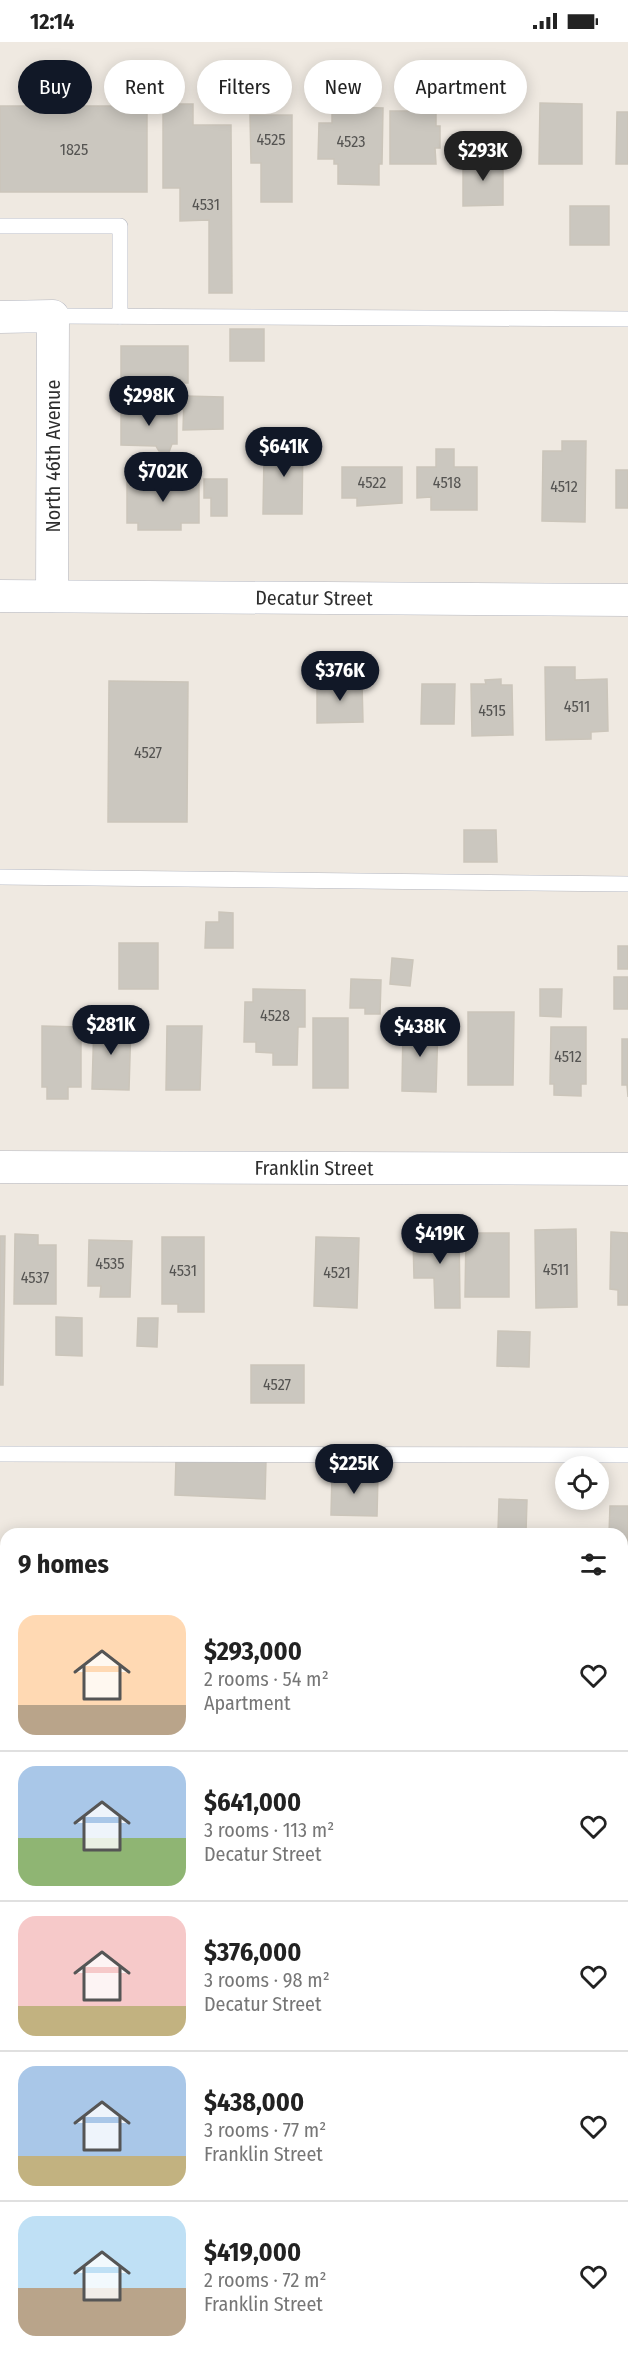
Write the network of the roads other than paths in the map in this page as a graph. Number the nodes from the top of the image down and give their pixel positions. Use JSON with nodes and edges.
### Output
{"nodes":[{"id":1,"x":0,"y":226,"type":"edge"},
{"id":2,"x":0,"y":316,"type":"edge"},
{"id":3,"x":53,"y":316,"type":"junction"},
{"id":4,"x":120,"y":317,"type":"junction"},
{"id":5,"x":628,"y":319,"type":"edge"},
{"id":6,"x":0,"y":596,"type":"edge"},
{"id":7,"x":52,"y":596,"type":"junction"},
{"id":8,"x":628,"y":600,"type":"edge"},
{"id":9,"x":0,"y":877,"type":"edge"},
{"id":10,"x":628,"y":884,"type":"edge"},
{"id":11,"x":0,"y":1167,"type":"edge"},
{"id":12,"x":628,"y":1169,"type":"edge"},
{"id":13,"x":0,"y":1454,"type":"edge"},
{"id":14,"x":628,"y":1455,"type":"edge"}],
"edges":[{"from":1,"to":4,"type":"lane"},
{"from":2,"to":3,"type":"street"},
{"from":3,"to":4,"type":"lane"},
{"from":3,"to":7,"type":"street","name":"North 46th Avenue"},
{"from":4,"to":5,"type":"lane"},
{"from":6,"to":7,"type":"street","name":"Decatur Street"},
{"from":7,"to":8,"type":"street","name":"Decatur Street"},
{"from":9,"to":10,"type":"lane"},
{"from":11,"to":12,"type":"street","name":"Franklin Street"},
{"from":13,"to":14,"type":"lane"}]}
